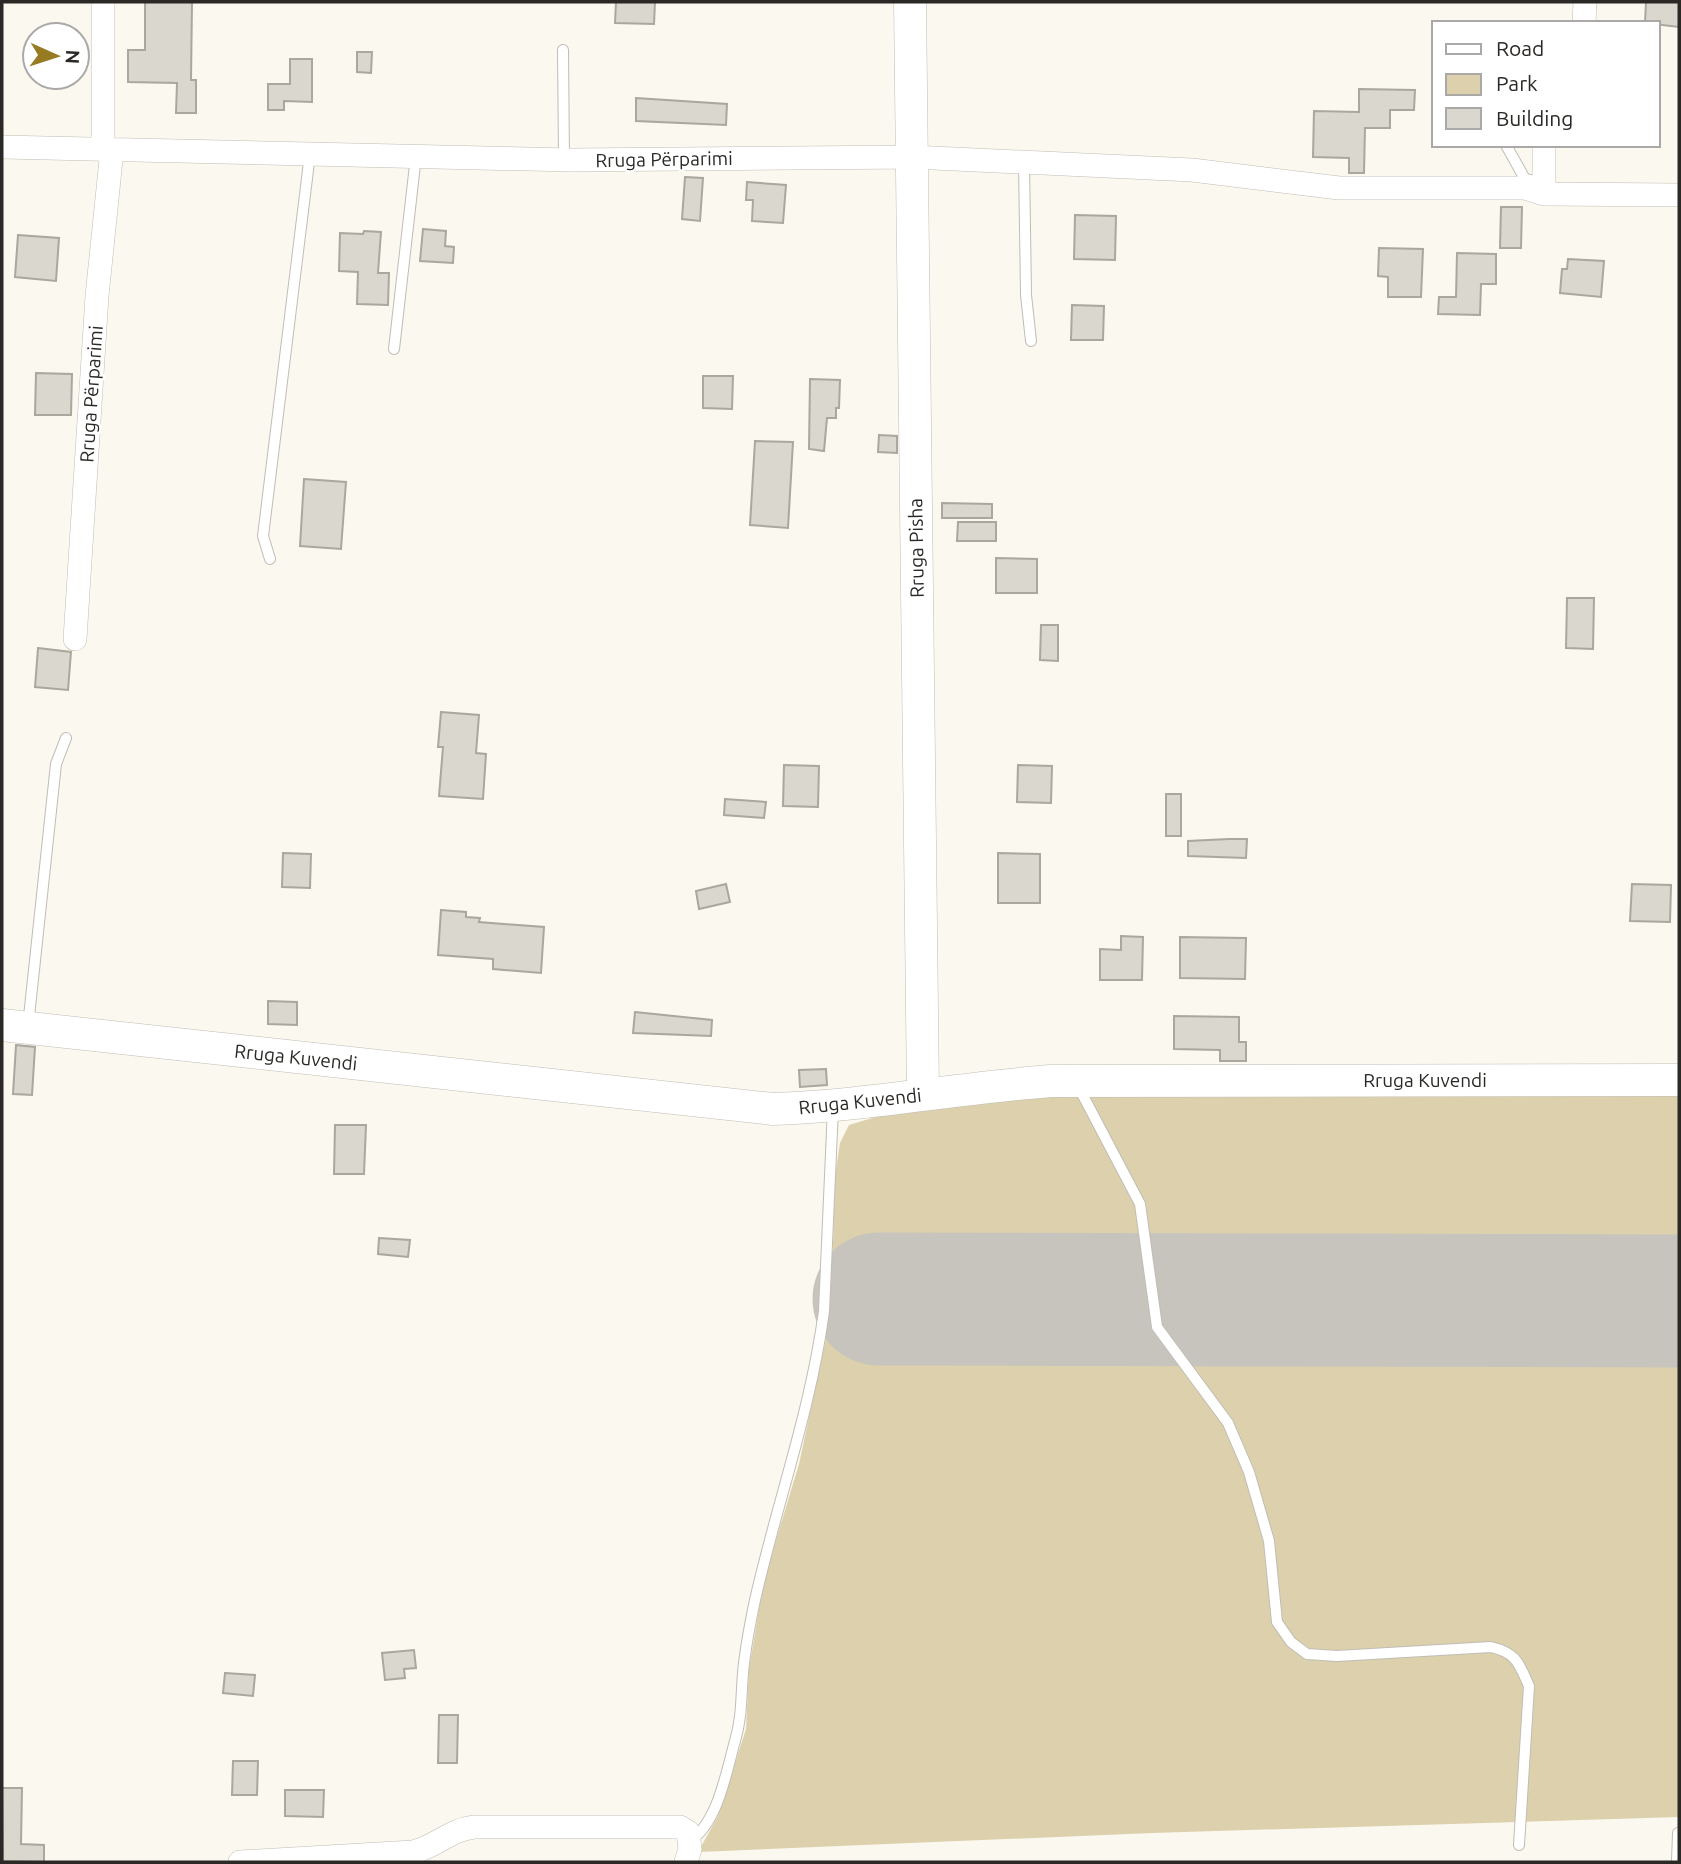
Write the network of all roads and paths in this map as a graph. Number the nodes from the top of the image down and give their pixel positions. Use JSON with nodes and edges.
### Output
{"nodes":[{"id":1,"x":103,"y":2,"type":"edge"},
{"id":2,"x":910,"y":2,"type":"edge"},
{"id":3,"x":1585,"y":2,"type":"edge"},
{"id":4,"x":1584,"y":21,"type":"edge"},
{"id":5,"x":562,"y":50,"type":"dead end"},
{"id":6,"x":2,"y":146,"type":"edge"},
{"id":7,"x":1507,"y":147,"type":"edge"},
{"id":8,"x":1544,"y":147,"type":"edge"},
{"id":9,"x":107,"y":150,"type":"junction"},
{"id":10,"x":310,"y":154,"type":"junction"},
{"id":11,"x":416,"y":156,"type":"junction"},
{"id":12,"x":912,"y":157,"type":"junction"},
{"id":13,"x":564,"y":159,"type":"junction"},
{"id":14,"x":1024,"y":163,"type":"junction"},
{"id":15,"x":1544,"y":189,"type":"junction"},
{"id":16,"x":1679,"y":195,"type":"edge"},
{"id":17,"x":1031,"y":341,"type":"dead end"},
{"id":18,"x":394,"y":349,"type":"dead end"},
{"id":19,"x":270,"y":559,"type":"dead end"},
{"id":20,"x":75,"y":639,"type":"dead end"},
{"id":21,"x":66,"y":738,"type":"dead end"},
{"id":22,"x":15,"y":1027,"type":"edge"},
{"id":23,"x":1679,"y":1080,"type":"edge"},
{"id":24,"x":1075,"y":1081,"type":"junction"},
{"id":25,"x":922,"y":1094,"type":"junction"},
{"id":26,"x":833,"y":1108,"type":"junction"},
{"id":27,"x":1678,"y":1833,"type":"edge"},
{"id":28,"x":1519,"y":1845,"type":"dead end"},
{"id":29,"x":688,"y":1851,"type":"edge"},
{"id":30,"x":240,"y":1862,"type":"edge"},
{"id":31,"x":1677,"y":1862,"type":"edge"}],
"edges":[{"from":1,"to":9,"type":"street"},
{"from":2,"to":12,"type":"street","name":"Rruga Pisha"},
{"from":3,"to":4,"type":"street"},
{"from":5,"to":13,"type":"lane"},
{"from":6,"to":9,"type":"street","name":"Rruga Përparimi"},
{"from":7,"to":15,"type":"lane"},
{"from":8,"to":15,"type":"street"},
{"from":9,"to":10,"type":"street","name":"Rruga Përparimi"},
{"from":9,"to":20,"type":"street","name":"Rruga Përparimi"},
{"from":10,"to":11,"type":"street","name":"Rruga Përparimi"},
{"from":10,"to":19,"type":"lane"},
{"from":11,"to":13,"type":"street","name":"Rruga Përparimi"},
{"from":11,"to":18,"type":"lane"},
{"from":12,"to":13,"type":"street","name":"Rruga Përparimi"},
{"from":12,"to":14,"type":"street","name":"Rruga Përparimi"},
{"from":12,"to":25,"type":"street","name":"Rruga Pisha"},
{"from":14,"to":15,"type":"street","name":"Rruga Përparimi"},
{"from":14,"to":17,"type":"lane"},
{"from":15,"to":16,"type":"street","name":"Rruga Përparimi"},
{"from":21,"to":22,"type":"lane"},
{"from":22,"to":26,"type":"street","name":"Rruga Kuvendi"},
{"from":23,"to":24,"type":"street","name":"Rruga Kuvendi"},
{"from":24,"to":25,"type":"street","name":"Rruga Kuvendi"},
{"from":24,"to":28,"type":"lane"},
{"from":25,"to":26,"type":"street","name":"Rruga Kuvendi"},
{"from":26,"to":29,"type":"lane"},
{"from":27,"to":31,"type":"lane"},
{"from":29,"to":30,"type":"street"}]}
